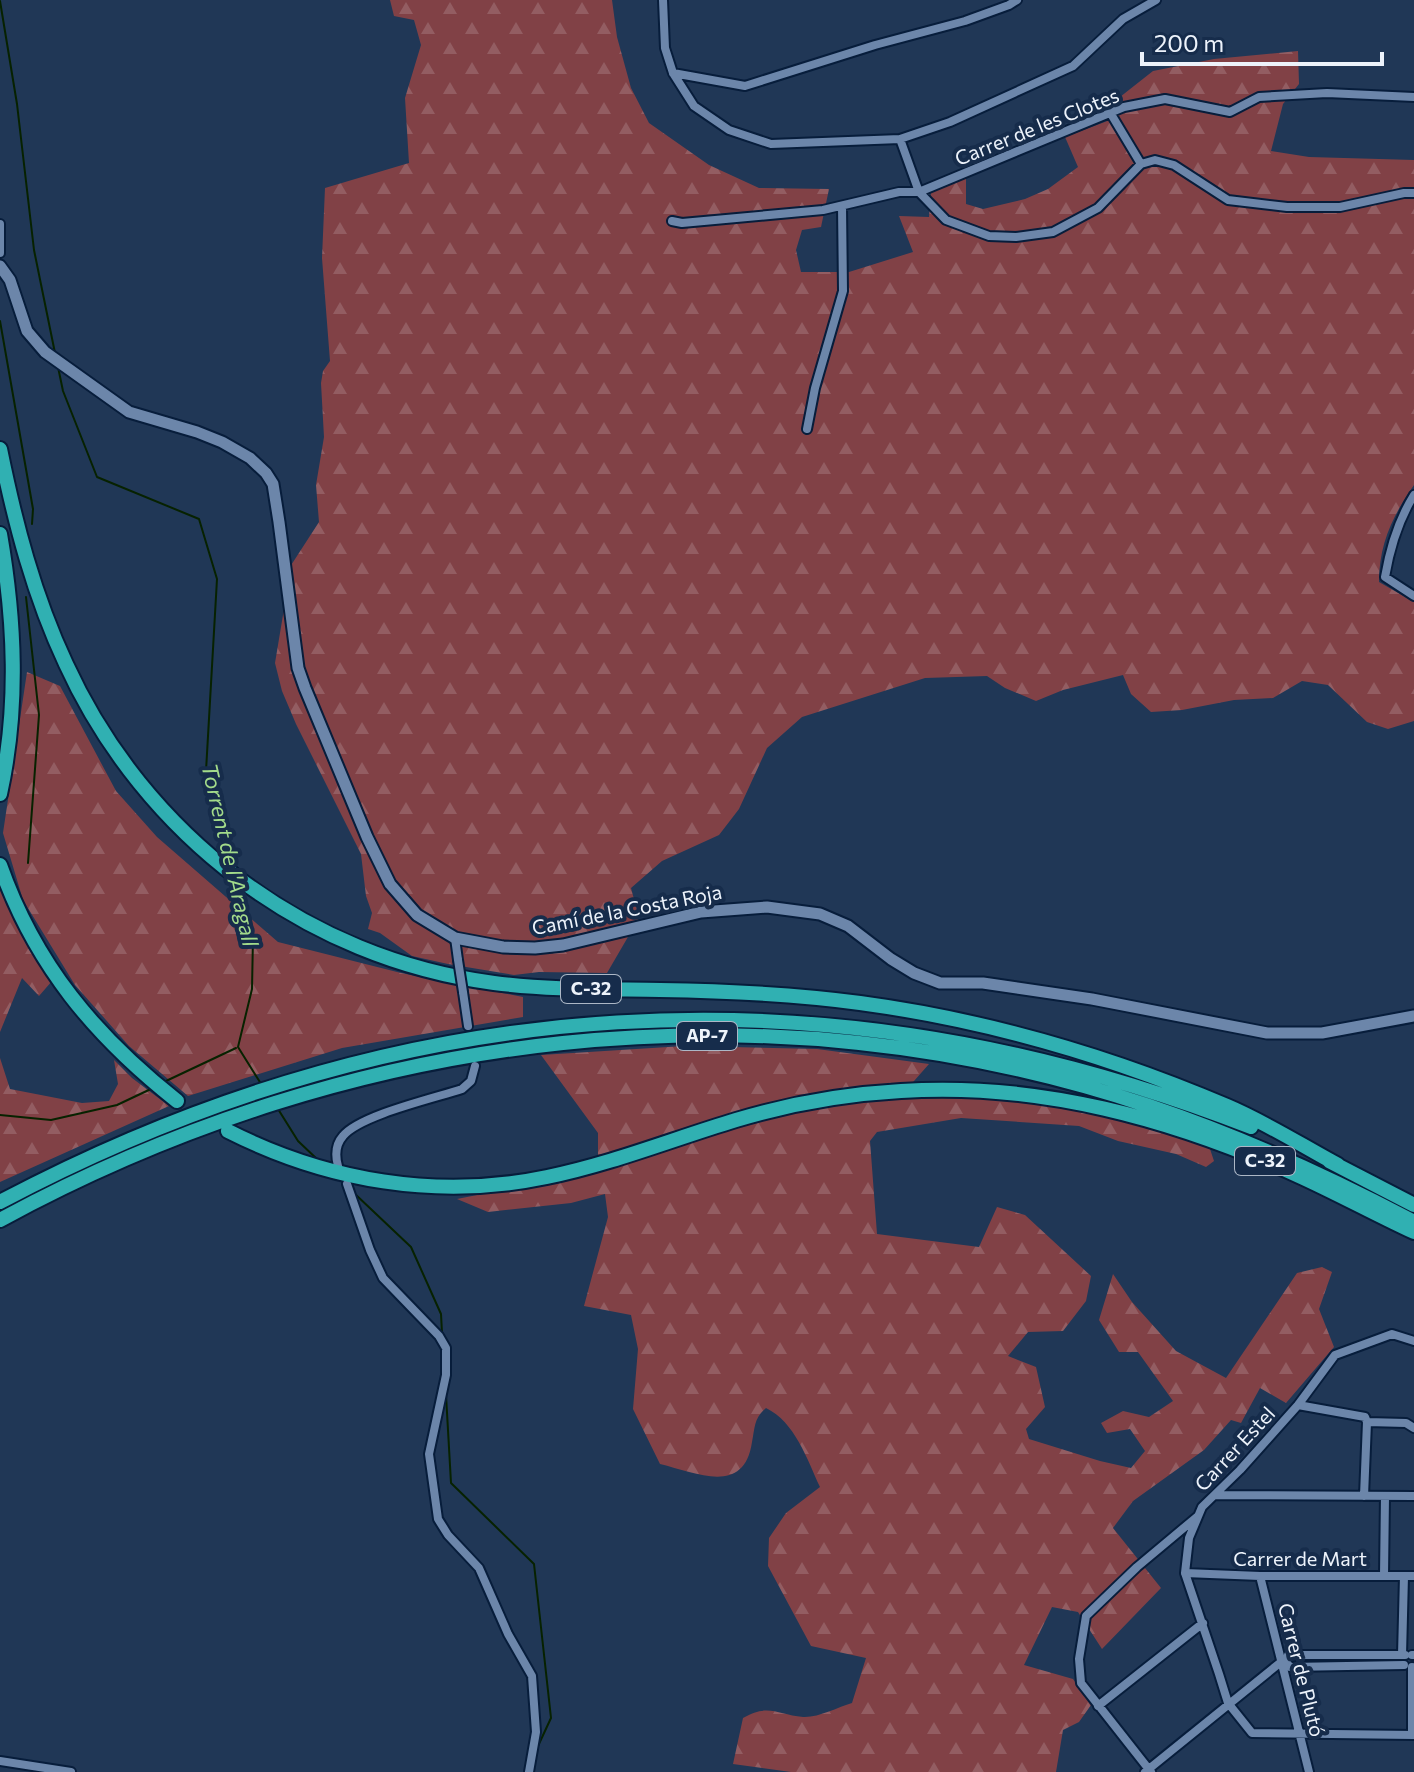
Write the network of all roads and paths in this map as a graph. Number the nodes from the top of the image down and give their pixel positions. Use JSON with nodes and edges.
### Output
{"nodes":[{"id":1,"x":663,"y":0,"type":"edge"},
{"id":2,"x":1017,"y":0,"type":"edge"},
{"id":3,"x":1156,"y":0,"type":"edge"},
{"id":4,"x":673,"y":73,"type":"junction"},
{"id":5,"x":1414,"y":97,"type":"edge"},
{"id":6,"x":1111,"y":114,"type":"junction"},
{"id":7,"x":900,"y":139,"type":"junction"},
{"id":8,"x":1141,"y":164,"type":"junction"},
{"id":9,"x":919,"y":192,"type":"junction"},
{"id":10,"x":1414,"y":193,"type":"edge"},
{"id":11,"x":842,"y":206,"type":"junction"},
{"id":12,"x":672,"y":221,"type":"dead end"},
{"id":13,"x":0,"y":224,"type":"edge"},
{"id":14,"x":0,"y":253,"type":"edge"},
{"id":15,"x":0,"y":266,"type":"edge"},
{"id":16,"x":807,"y":429,"type":"dead end"},
{"id":17,"x":0,"y":449,"type":"edge"},
{"id":18,"x":1414,"y":495,"type":"edge"},
{"id":19,"x":0,"y":534,"type":"edge"},
{"id":20,"x":1414,"y":596,"type":"edge"},
{"id":21,"x":0,"y":794,"type":"edge"},
{"id":22,"x":0,"y":865,"type":"edge"},
{"id":23,"x":455,"y":938,"type":"junction"},
{"id":24,"x":1414,"y":1016,"type":"edge"},
{"id":25,"x":468,"y":1026,"type":"dead end"},
{"id":26,"x":475,"y":1066,"type":"dead end"},
{"id":27,"x":177,"y":1101,"type":"dead end"},
{"id":28,"x":228,"y":1131,"type":"dead end"},
{"id":29,"x":1338,"y":1165,"type":"junction"},
{"id":30,"x":338,"y":1166,"type":"dead end"},
{"id":31,"x":347,"y":1184,"type":"dead end"},
{"id":32,"x":0,"y":1202,"type":"edge"},
{"id":33,"x":1414,"y":1205,"type":"edge"},
{"id":34,"x":0,"y":1220,"type":"edge"},
{"id":35,"x":1414,"y":1222,"type":"edge"},
{"id":36,"x":1414,"y":1232,"type":"edge"},
{"id":37,"x":1414,"y":1341,"type":"edge"},
{"id":38,"x":1298,"y":1405,"type":"junction"},
{"id":39,"x":1367,"y":1422,"type":"junction"},
{"id":40,"x":1414,"y":1428,"type":"edge"},
{"id":41,"x":1215,"y":1495,"type":"junction"},
{"id":42,"x":1364,"y":1496,"type":"junction"},
{"id":43,"x":1385,"y":1496,"type":"junction"},
{"id":44,"x":1414,"y":1496,"type":"edge"},
{"id":45,"x":1199,"y":1515,"type":"junction"},
{"id":46,"x":1185,"y":1573,"type":"junction"},
{"id":47,"x":1260,"y":1576,"type":"junction"},
{"id":48,"x":1384,"y":1576,"type":"junction"},
{"id":49,"x":1409,"y":1576,"type":"edge"},
{"id":50,"x":1203,"y":1623,"type":"junction"},
{"id":51,"x":1410,"y":1661,"type":"edge"},
{"id":52,"x":1284,"y":1662,"type":"junction"},
{"id":53,"x":1228,"y":1703,"type":"junction"},
{"id":54,"x":1098,"y":1706,"type":"junction"},
{"id":55,"x":1300,"y":1734,"type":"junction"},
{"id":56,"x":1413,"y":1735,"type":"edge"},
{"id":57,"x":0,"y":1761,"type":"edge"},
{"id":58,"x":1148,"y":1771,"type":"edge"},
{"id":59,"x":71,"y":1772,"type":"edge"},
{"id":60,"x":529,"y":1772,"type":"edge"},
{"id":61,"x":1309,"y":1772,"type":"edge"}],
"edges":[{"from":1,"to":4,"type":"street"},
{"from":2,"to":4,"type":"street"},
{"from":3,"to":7,"type":"street"},
{"from":4,"to":7,"type":"street"},
{"from":5,"to":6,"type":"street","name":"Carrer de les Clotes"},
{"from":6,"to":8,"type":"street"},
{"from":6,"to":9,"type":"street","name":"Carrer de les Clotes"},
{"from":7,"to":9,"type":"street"},
{"from":8,"to":9,"type":"street"},
{"from":8,"to":10,"type":"street"},
{"from":9,"to":11,"type":"street","name":"Carrer de les Clotes"},
{"from":11,"to":12,"type":"street","name":"Carrer de les Clotes"},
{"from":11,"to":16,"type":"street"},
{"from":13,"to":14,"type":"street"},
{"from":15,"to":23,"type":"street","name":"Camí de la Costa Roja"},
{"from":17,"to":29,"type":"highway","number":"C-32"},
{"from":18,"to":20,"type":"street"},
{"from":19,"to":21,"type":"highway"},
{"from":22,"to":27,"type":"highway"},
{"from":23,"to":24,"type":"street","name":"Camí de la Costa Roja"},
{"from":23,"to":25,"type":"street","bridge":true},
{"from":26,"to":30,"type":"street"},
{"from":28,"to":36,"type":"highway","number":"C-32"},
{"from":29,"to":32,"type":"highway","number":"AP-7"},
{"from":29,"to":33,"type":"highway","number":"AP-7"},
{"from":31,"to":60,"type":"street"},
{"from":34,"to":35,"type":"highway","number":"AP-7"},
{"from":37,"to":38,"type":"street","name":"Carrer Estel"},
{"from":38,"to":39,"type":"street"},
{"from":38,"to":41,"type":"street","name":"Carrer Estel"},
{"from":39,"to":40,"type":"street"},
{"from":39,"to":42,"type":"street"},
{"from":41,"to":42,"type":"street"},
{"from":41,"to":45,"type":"street","name":"Carrer Estel"},
{"from":42,"to":43,"type":"street"},
{"from":43,"to":44,"type":"street"},
{"from":43,"to":48,"type":"street"},
{"from":45,"to":46,"type":"street","name":"Carrer Estel"},
{"from":45,"to":54,"type":"street"},
{"from":46,"to":47,"type":"street","name":"Carrer de Mart"},
{"from":46,"to":50,"type":"street","name":"Carrer Estel"},
{"from":47,"to":48,"type":"street","name":"Carrer de Mart"},
{"from":47,"to":52,"type":"street","name":"Carrer de Plutó"},
{"from":48,"to":49,"type":"street","name":"Carrer de Mart"},
{"from":49,"to":51,"type":"street"},
{"from":50,"to":53,"type":"street","name":"Carrer Estel"},
{"from":50,"to":54,"type":"street"},
{"from":51,"to":52,"type":"street"},
{"from":51,"to":56,"type":"street"},
{"from":52,"to":53,"type":"street"},
{"from":52,"to":55,"type":"street","name":"Carrer de Plutó"},
{"from":53,"to":55,"type":"street"},
{"from":53,"to":58,"type":"street"},
{"from":54,"to":58,"type":"street"},
{"from":55,"to":56,"type":"street"},
{"from":55,"to":61,"type":"street","name":"Carrer de Plutó"},
{"from":57,"to":59,"type":"street"}]}
